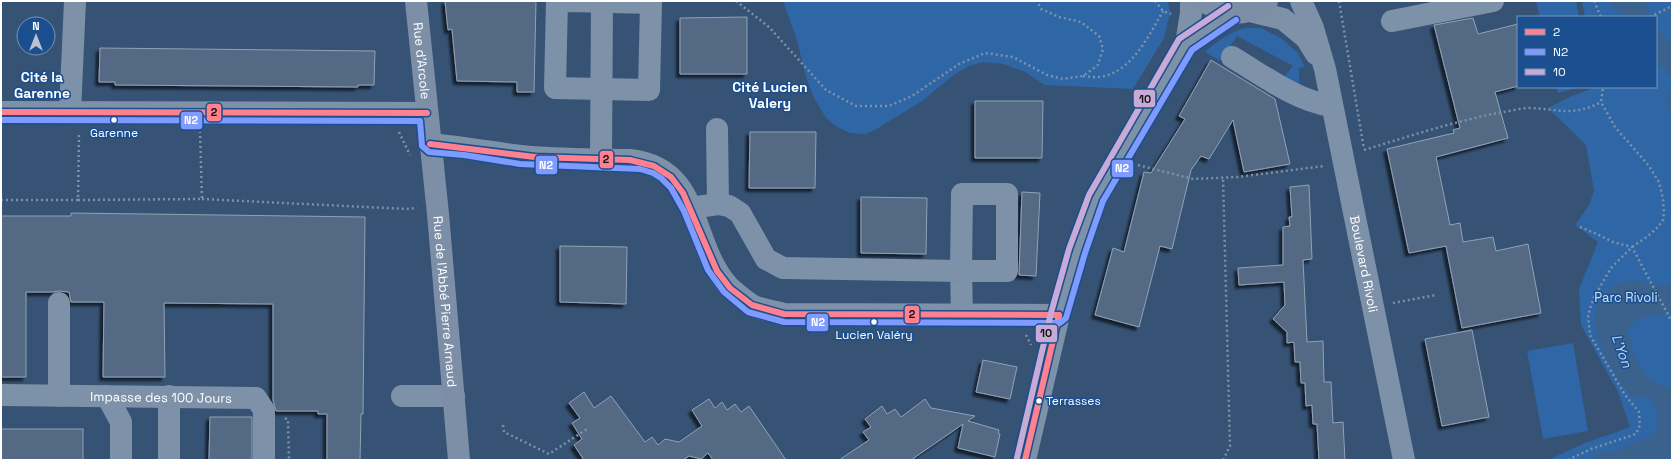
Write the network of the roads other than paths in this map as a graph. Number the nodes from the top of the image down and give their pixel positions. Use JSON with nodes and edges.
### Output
{"nodes":[{"id":1,"x":75,"y":1,"type":"edge"},
{"id":2,"x":416,"y":1,"type":"edge"},
{"id":3,"x":557,"y":1,"type":"edge"},
{"id":4,"x":568,"y":1,"type":"edge"},
{"id":5,"x":1191,"y":1,"type":"edge"},
{"id":6,"x":1204,"y":1,"type":"edge"},
{"id":7,"x":1301,"y":1,"type":"edge"},
{"id":8,"x":1493,"y":1,"type":"edge"},
{"id":9,"x":602,"y":2,"type":"edge"},
{"id":10,"x":1250,"y":8,"type":"edge"},
{"id":11,"x":1392,"y":21,"type":"dead end"},
{"id":12,"x":1186,"y":44,"type":"junction"},
{"id":13,"x":1232,"y":57,"type":"dead end"},
{"id":14,"x":1325,"y":69,"type":"junction"},
{"id":15,"x":602,"y":89,"type":"junction"},
{"id":16,"x":1331,"y":106,"type":"junction"},
{"id":17,"x":1,"y":112,"type":"edge"},
{"id":18,"x":75,"y":112,"type":"junction"},
{"id":19,"x":427,"y":113,"type":"junction"},
{"id":20,"x":717,"y":129,"type":"dead end"},
{"id":21,"x":430,"y":144,"type":"junction"},
{"id":22,"x":601,"y":159,"type":"junction"},
{"id":23,"x":718,"y":204,"type":"junction"},
{"id":24,"x":690,"y":208,"type":"junction"},
{"id":25,"x":59,"y":303,"type":"dead end"},
{"id":26,"x":962,"y":315,"type":"junction"},
{"id":27,"x":1058,"y":315,"type":"junction"},
{"id":28,"x":1,"y":395,"type":"edge"},
{"id":29,"x":59,"y":396,"type":"junction"},
{"id":30,"x":107,"y":396,"type":"junction"},
{"id":31,"x":169,"y":396,"type":"junction"},
{"id":32,"x":402,"y":396,"type":"dead end"},
{"id":33,"x":454,"y":396,"type":"junction"},
{"id":34,"x":121,"y":460,"type":"edge"},
{"id":35,"x":169,"y":460,"type":"edge"},
{"id":36,"x":264,"y":460,"type":"edge"},
{"id":37,"x":459,"y":460,"type":"edge"},
{"id":38,"x":1025,"y":460,"type":"edge"},
{"id":39,"x":1404,"y":460,"type":"edge"}],
"edges":[{"from":1,"to":18,"type":"street"},
{"from":2,"to":19,"type":"main road","name":"Rue d'Arcole"},
{"from":3,"to":15,"type":"street"},
{"from":4,"to":9,"type":"street"},
{"from":5,"to":12,"type":"street"},
{"from":6,"to":10,"type":"main road"},
{"from":7,"to":14,"type":"street","name":"Boulevard Rivoli"},
{"from":8,"to":11,"type":"street"},
{"from":9,"to":15,"type":"street"},
{"from":9,"to":15,"type":"street"},
{"from":10,"to":12,"type":"street"},
{"from":10,"to":14,"type":"street","name":"Boulevard Rivoli"},
{"from":12,"to":27,"type":"street"},
{"from":13,"to":16,"type":"street"},
{"from":14,"to":16,"type":"street","name":"Boulevard Rivoli"},
{"from":15,"to":22,"type":"street"},
{"from":16,"to":39,"type":"street","name":"Boulevard Rivoli"},
{"from":17,"to":18,"type":"street"},
{"from":18,"to":19,"type":"street"},
{"from":19,"to":21,"type":"main road","name":"Rue d'Arcole"},
{"from":20,"to":23,"type":"street"},
{"from":21,"to":22,"type":"street"},
{"from":21,"to":33,"type":"main road","name":"Rue de l'Abbé Pierre Arnaud"},
{"from":22,"to":24,"type":"street"},
{"from":23,"to":24,"type":"street"},
{"from":23,"to":26,"type":"street"},
{"from":24,"to":26,"type":"street"},
{"from":25,"to":29,"type":"street"},
{"from":26,"to":27,"type":"street"},
{"from":27,"to":38,"type":"street"},
{"from":28,"to":29,"type":"street","name":"Impasse des 100 Jours"},
{"from":29,"to":30,"type":"street","name":"Impasse des 100 Jours"},
{"from":30,"to":31,"type":"street","name":"Impasse des 100 Jours"},
{"from":30,"to":34,"type":"street"},
{"from":31,"to":35,"type":"street"},
{"from":31,"to":36,"type":"street","name":"Impasse des 100 Jours"},
{"from":32,"to":33,"type":"street"},
{"from":33,"to":37,"type":"main road","name":"Rue de l'Abbé Pierre Arnaud"}]}
